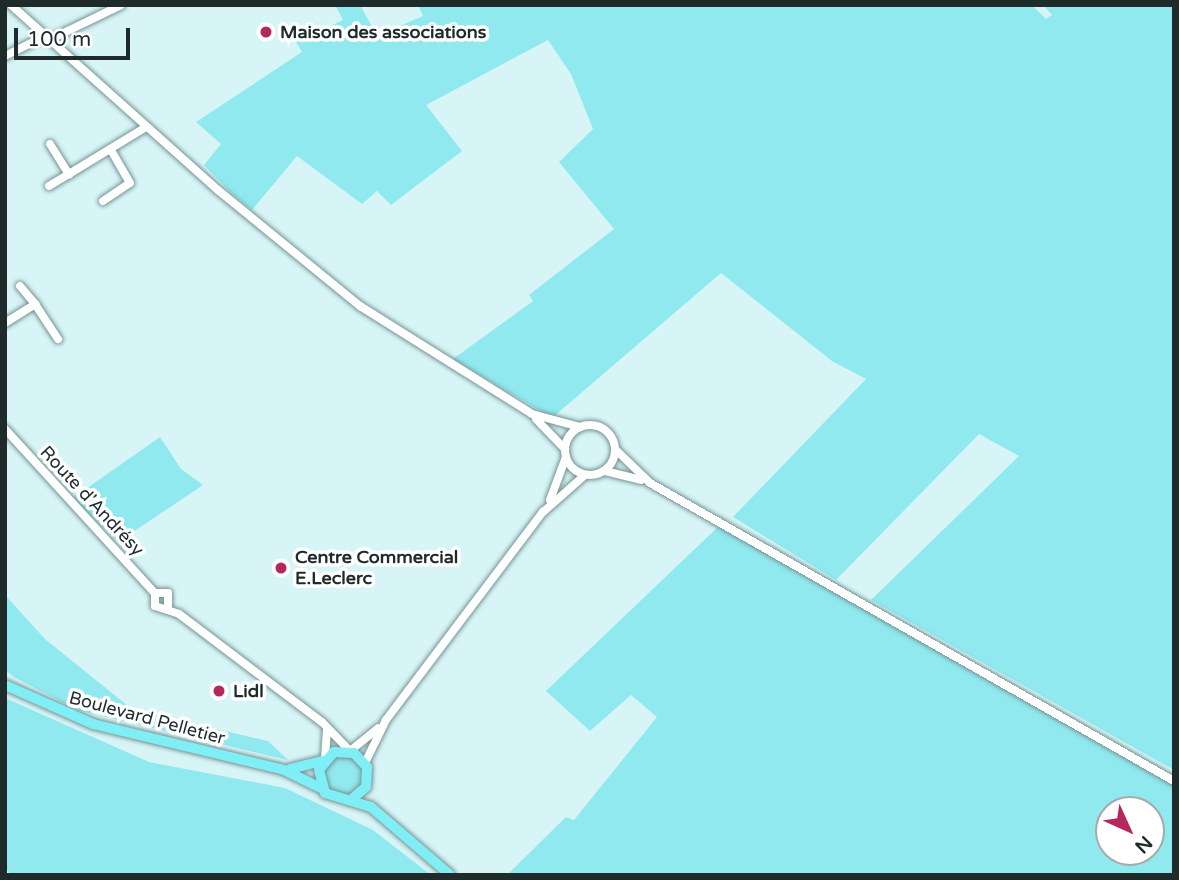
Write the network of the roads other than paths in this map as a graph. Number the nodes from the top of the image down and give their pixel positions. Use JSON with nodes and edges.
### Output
{"nodes":[{"id":1,"x":11,"y":5,"type":"edge"},
{"id":2,"x":121,"y":5,"type":"edge"},
{"id":3,"x":47,"y":38,"type":"junction"},
{"id":4,"x":5,"y":56,"type":"edge"},
{"id":5,"x":146,"y":127,"type":"junction"},
{"id":6,"x":50,"y":144,"type":"dead end"},
{"id":7,"x":110,"y":149,"type":"junction"},
{"id":8,"x":69,"y":174,"type":"junction"},
{"id":9,"x":50,"y":186,"type":"dead end"},
{"id":10,"x":103,"y":201,"type":"dead end"},
{"id":11,"x":20,"y":286,"type":"dead end"},
{"id":12,"x":35,"y":304,"type":"junction"},
{"id":13,"x":5,"y":323,"type":"edge"},
{"id":14,"x":58,"y":339,"type":"dead end"},
{"id":15,"x":532,"y":414,"type":"junction"},
{"id":16,"x":580,"y":427,"type":"junction"},
{"id":17,"x":5,"y":429,"type":"edge"},
{"id":18,"x":616,"y":450,"type":"junction"},
{"id":19,"x":566,"y":453,"type":"junction"},
{"id":20,"x":605,"y":471,"type":"junction"},
{"id":21,"x":585,"y":475,"type":"junction"},
{"id":22,"x":650,"y":483,"type":"junction"},
{"id":23,"x":543,"y":512,"type":"junction"},
{"id":24,"x":5,"y":685,"type":"edge"},
{"id":25,"x":386,"y":720,"type":"junction"},
{"id":26,"x":327,"y":728,"type":"junction"},
{"id":27,"x":350,"y":751,"type":"junction"},
{"id":28,"x":324,"y":760,"type":"junction"},
{"id":29,"x":365,"y":763,"type":"junction"},
{"id":30,"x":284,"y":770,"type":"junction"},
{"id":31,"x":1174,"y":781,"type":"edge"},
{"id":32,"x":367,"y":785,"type":"junction"},
{"id":33,"x":321,"y":788,"type":"junction"},
{"id":34,"x":352,"y":799,"type":"junction"},
{"id":35,"x":450,"y":875,"type":"edge"},
{"id":36,"x":458,"y":875,"type":"edge"}],
"edges":[{"from":1,"to":3,"type":"street"},
{"from":2,"to":3,"type":"street"},
{"from":3,"to":4,"type":"street"},
{"from":3,"to":5,"type":"street"},
{"from":5,"to":7,"type":"street"},
{"from":5,"to":15,"type":"street"},
{"from":6,"to":8,"type":"street"},
{"from":7,"to":8,"type":"street"},
{"from":7,"to":10,"type":"street"},
{"from":8,"to":9,"type":"street"},
{"from":11,"to":12,"type":"street"},
{"from":12,"to":13,"type":"street"},
{"from":12,"to":14,"type":"street"},
{"from":15,"to":16,"type":"street"},
{"from":15,"to":19,"type":"street"},
{"from":16,"to":18,"type":"street"},
{"from":16,"to":19,"type":"street"},
{"from":17,"to":26,"type":"street","name":"Route d'Andrésy"},
{"from":18,"to":20,"type":"street"},
{"from":18,"to":22,"type":"street"},
{"from":19,"to":21,"type":"street"},
{"from":19,"to":23,"type":"street"},
{"from":20,"to":21,"type":"street"},
{"from":20,"to":22,"type":"street"},
{"from":21,"to":23,"type":"street"},
{"from":22,"to":31,"type":"street"},
{"from":23,"to":25,"type":"street"},
{"from":24,"to":30,"type":"main road","name":"Boulevard Pelletier"},
{"from":25,"to":27,"type":"street"},
{"from":25,"to":29,"type":"street"},
{"from":26,"to":27,"type":"street","name":"Route d'Andrésy"},
{"from":26,"to":28,"type":"street"},
{"from":27,"to":28,"type":"main road"},
{"from":27,"to":29,"type":"main road"},
{"from":28,"to":30,"type":"main road","name":"Boulevard Pelletier"},
{"from":28,"to":33,"type":"main road"},
{"from":29,"to":32,"type":"main road"},
{"from":30,"to":33,"type":"main road","name":"Boulevard Pelletier"},
{"from":32,"to":34,"type":"main road"},
{"from":32,"to":36,"type":"main road"},
{"from":33,"to":34,"type":"main road"},
{"from":34,"to":35,"type":"main road"}]}
